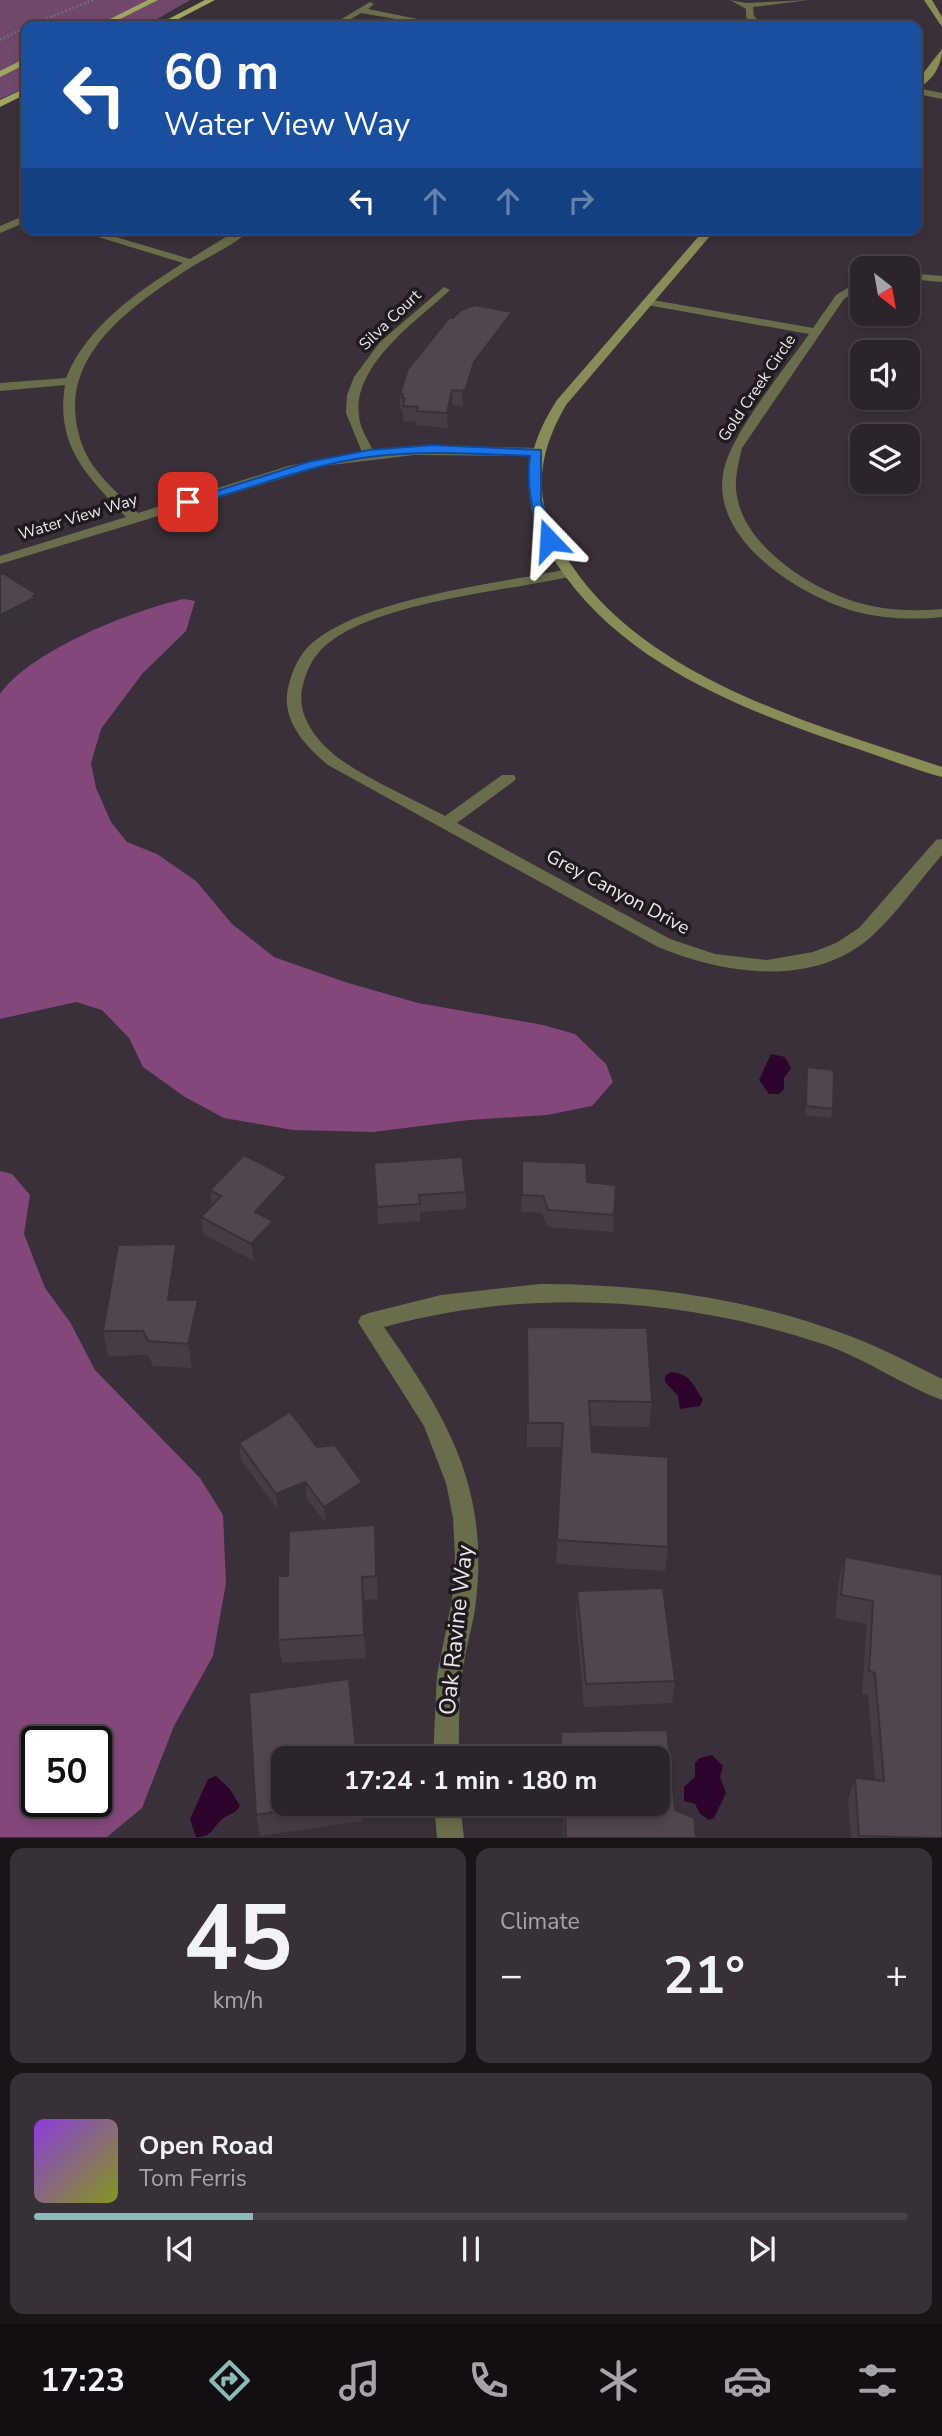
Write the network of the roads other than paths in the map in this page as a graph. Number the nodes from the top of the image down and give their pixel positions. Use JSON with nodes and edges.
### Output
{"nodes":[{"id":1,"x":155,"y":0,"type":"edge"},
{"id":2,"x":211,"y":0,"type":"edge"},
{"id":3,"x":376,"y":0,"type":"edge"},
{"id":4,"x":734,"y":0,"type":"edge"},
{"id":5,"x":805,"y":0,"type":"edge"},
{"id":6,"x":928,"y":0,"type":"edge"},
{"id":7,"x":746,"y":5,"type":"junction"},
{"id":8,"x":360,"y":10,"type":"junction"},
{"id":9,"x":111,"y":21,"type":"edge"},
{"id":10,"x":169,"y":21,"type":"edge"},
{"id":11,"x":342,"y":21,"type":"edge"},
{"id":12,"x":420,"y":21,"type":"edge"},
{"id":13,"x":755,"y":21,"type":"edge"},
{"id":14,"x":942,"y":24,"type":"edge"},
{"id":15,"x":942,"y":52,"type":"edge"},
{"id":16,"x":21,"y":64,"type":"edge"},
{"id":17,"x":0,"y":74,"type":"edge"},
{"id":18,"x":922,"y":82,"type":"edge"},
{"id":19,"x":922,"y":90,"type":"edge"},
{"id":20,"x":21,"y":94,"type":"edge"},
{"id":21,"x":942,"y":96,"type":"edge"},
{"id":22,"x":0,"y":104,"type":"edge"},
{"id":23,"x":21,"y":220,"type":"edge"},
{"id":24,"x":0,"y":230,"type":"edge"},
{"id":25,"x":97,"y":235,"type":"edge"},
{"id":26,"x":238,"y":235,"type":"edge"},
{"id":27,"x":706,"y":235,"type":"edge"},
{"id":28,"x":194,"y":263,"type":"junction"},
{"id":29,"x":920,"y":277,"type":"edge"},
{"id":30,"x":942,"y":279,"type":"edge"},
{"id":31,"x":850,"y":289,"type":"edge"},
{"id":32,"x":444,"y":290,"type":"dead end"},
{"id":33,"x":648,"y":302,"type":"junction"},
{"id":34,"x":816,"y":332,"type":"junction"},
{"id":35,"x":71,"y":381,"type":"junction"},
{"id":36,"x":0,"y":387,"type":"edge"},
{"id":37,"x":537,"y":453,"type":"junction"},
{"id":38,"x":369,"y":454,"type":"junction"},
{"id":39,"x":135,"y":518,"type":"junction"},
{"id":40,"x":0,"y":560,"type":"edge"},
{"id":41,"x":568,"y":573,"type":"junction"},
{"id":42,"x":942,"y":614,"type":"edge"},
{"id":43,"x":942,"y":772,"type":"edge"},
{"id":44,"x":508,"y":778,"type":"dead end"},
{"id":45,"x":446,"y":823,"type":"junction"},
{"id":46,"x":942,"y":844,"type":"edge"},
{"id":47,"x":942,"y":1390,"type":"edge"},
{"id":48,"x":446,"y":1746,"type":"edge"},
{"id":49,"x":448,"y":1816,"type":"edge"},
{"id":50,"x":451,"y":1838,"type":"edge"}],
"edges":[{"from":1,"to":9,"type":"main road"},
{"from":2,"to":10,"type":"main road"},
{"from":3,"to":8,"type":"street"},
{"from":4,"to":7,"type":"street"},
{"from":5,"to":7,"type":"street"},
{"from":6,"to":14,"type":"main road"},
{"from":7,"to":13,"type":"street"},
{"from":8,"to":11,"type":"street"},
{"from":8,"to":12,"type":"street"},
{"from":15,"to":18,"type":"main road"},
{"from":16,"to":17,"type":"main road"},
{"from":19,"to":21,"type":"street"},
{"from":20,"to":22,"type":"main road"},
{"from":23,"to":24,"type":"street"},
{"from":25,"to":28,"type":"street"},
{"from":26,"to":28,"type":"street"},
{"from":27,"to":33,"type":"main road"},
{"from":28,"to":35,"type":"street"},
{"from":29,"to":30,"type":"street"},
{"from":31,"to":34,"type":"street","name":"Gold Creek Circle"},
{"from":32,"to":38,"type":"street","name":"Silva Court"},
{"from":33,"to":34,"type":"street","name":"Gold Creek Circle"},
{"from":33,"to":37,"type":"main road"},
{"from":34,"to":42,"type":"street","name":"Gold Creek Circle"},
{"from":35,"to":36,"type":"street"},
{"from":35,"to":39,"type":"street"},
{"from":37,"to":38,"type":"street","name":"Water View Way"},
{"from":37,"to":41,"type":"main road"},
{"from":38,"to":39,"type":"street","name":"Water View Way"},
{"from":39,"to":40,"type":"street","name":"Water View Way"},
{"from":41,"to":43,"type":"main road"},
{"from":41,"to":45,"type":"street","name":"Grey Canyon Drive"},
{"from":44,"to":45,"type":"street"},
{"from":45,"to":46,"type":"street","name":"Grey Canyon Drive"},
{"from":47,"to":48,"type":"street","name":"Oak Ravine Way"},
{"from":49,"to":50,"type":"street"}]}
